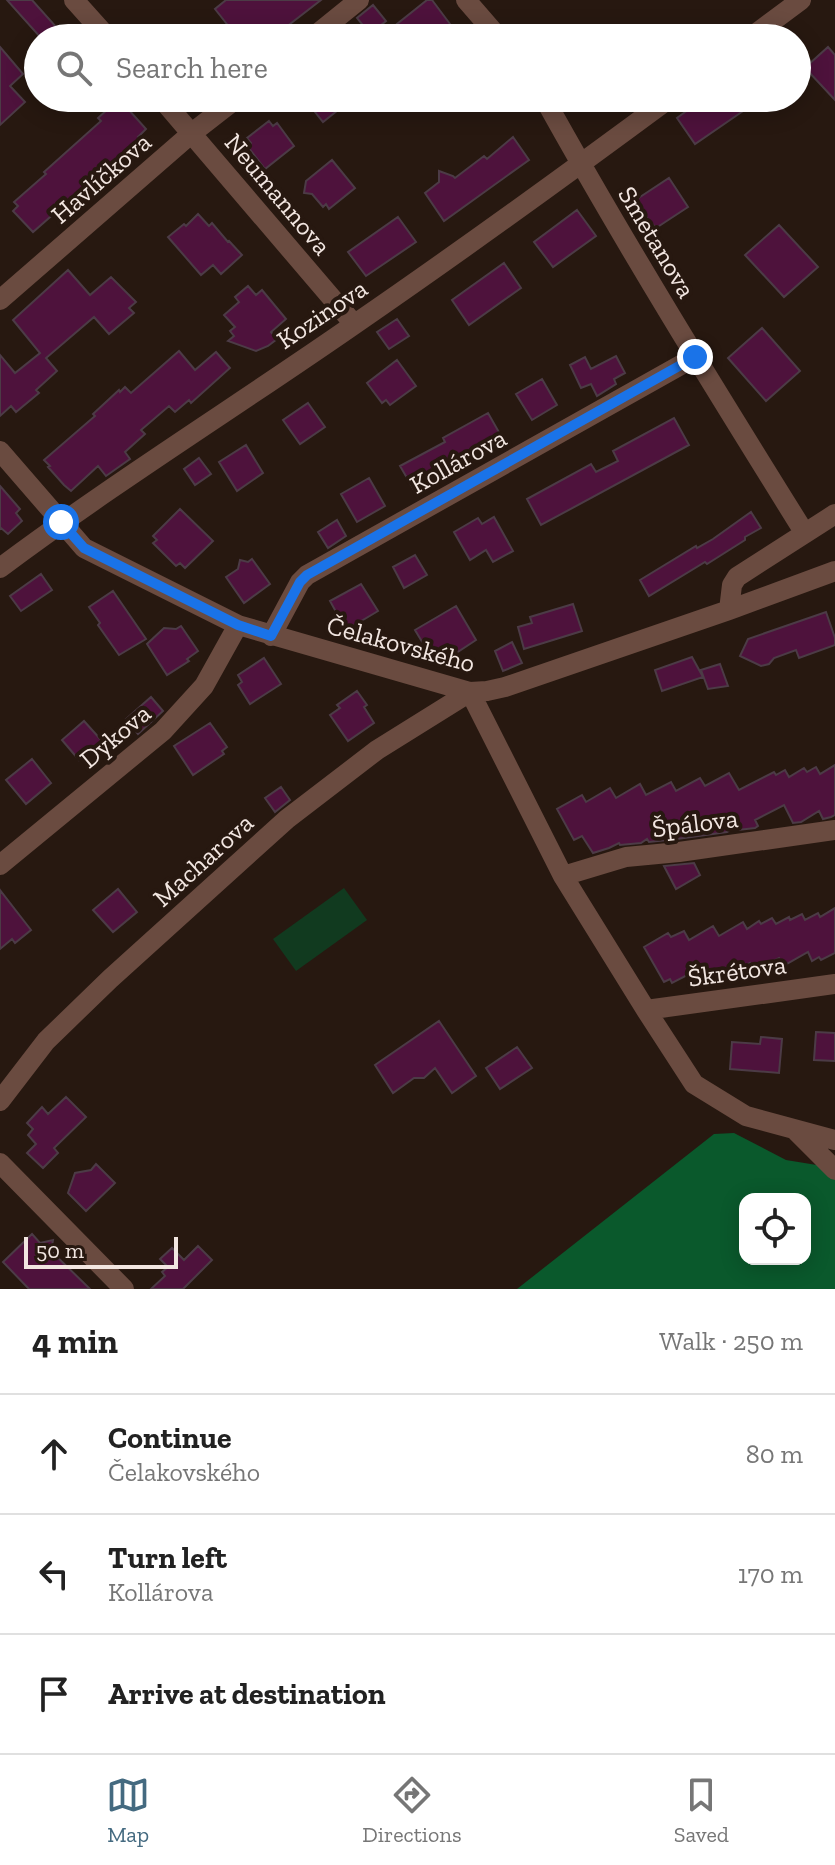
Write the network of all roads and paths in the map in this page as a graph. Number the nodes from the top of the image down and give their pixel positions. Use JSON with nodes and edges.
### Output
{"nodes":[{"id":1,"x":74,"y":0,"type":"edge"},
{"id":2,"x":359,"y":0,"type":"edge"},
{"id":3,"x":466,"y":0,"type":"edge"},
{"id":4,"x":801,"y":0,"type":"edge"},
{"id":5,"x":95,"y":24,"type":"edge"},
{"id":6,"x":329,"y":24,"type":"edge"},
{"id":7,"x":487,"y":24,"type":"edge"},
{"id":8,"x":769,"y":24,"type":"edge"},
{"id":9,"x":173,"y":112,"type":"edge"},
{"id":10,"x":219,"y":112,"type":"edge"},
{"id":11,"x":552,"y":112,"type":"edge"},
{"id":12,"x":651,"y":112,"type":"edge"},
{"id":13,"x":192,"y":133,"type":"junction"},
{"id":14,"x":581,"y":164,"type":"junction"},
{"id":15,"x":0,"y":300,"type":"edge"},
{"id":16,"x":354,"y":324,"type":"junction"},
{"id":17,"x":695,"y":357,"type":"junction"},
{"id":18,"x":0,"y":451,"type":"edge"},
{"id":19,"x":835,"y":514,"type":"edge"},
{"id":20,"x":61,"y":522,"type":"junction"},
{"id":21,"x":804,"y":532,"type":"junction"},
{"id":22,"x":0,"y":568,"type":"edge"},
{"id":23,"x":835,"y":571,"type":"edge"},
{"id":24,"x":729,"y":610,"type":"junction"},
{"id":25,"x":238,"y":625,"type":"junction"},
{"id":26,"x":271,"y":636,"type":"junction"},
{"id":27,"x":470,"y":692,"type":"junction"},
{"id":28,"x":834,"y":832,"type":"edge"},
{"id":29,"x":0,"y":865,"type":"edge"},
{"id":30,"x":563,"y":876,"type":"junction"},
{"id":31,"x":835,"y":984,"type":"edge"},
{"id":32,"x":646,"y":1010,"type":"junction"},
{"id":33,"x":0,"y":1101,"type":"edge"},
{"id":34,"x":793,"y":1127,"type":"junction"},
{"id":35,"x":835,"y":1140,"type":"edge"},
{"id":36,"x":0,"y":1163,"type":"edge"},
{"id":37,"x":835,"y":1170,"type":"edge"},
{"id":38,"x":124,"y":1289,"type":"edge"}],
"edges":[{"from":1,"to":5,"type":"street"},
{"from":2,"to":6,"type":"street"},
{"from":3,"to":7,"type":"street"},
{"from":4,"to":8,"type":"street"},
{"from":9,"to":13,"type":"street","name":"Neumannova"},
{"from":10,"to":13,"type":"street","name":"Havlíčkova"},
{"from":11,"to":14,"type":"street","name":"Smetanova"},
{"from":12,"to":14,"type":"street","name":"Kozinova"},
{"from":13,"to":15,"type":"street","name":"Havlíčkova"},
{"from":13,"to":16,"type":"street","name":"Neumannova"},
{"from":14,"to":16,"type":"street","name":"Kozinova"},
{"from":14,"to":17,"type":"street","name":"Smetanova"},
{"from":16,"to":20,"type":"street","name":"Kozinova"},
{"from":17,"to":21,"type":"street","name":"Smetanova"},
{"from":17,"to":26,"type":"street","name":"Kollárova"},
{"from":18,"to":20,"type":"street","name":"Čelakovského"},
{"from":19,"to":21,"type":"street"},
{"from":20,"to":22,"type":"street","name":"Kozinova"},
{"from":20,"to":25,"type":"street","name":"Čelakovského"},
{"from":21,"to":24,"type":"street"},
{"from":23,"to":24,"type":"street","name":"Čelakovského"},
{"from":24,"to":27,"type":"street","name":"Čelakovského"},
{"from":25,"to":26,"type":"street","name":"Čelakovského"},
{"from":25,"to":29,"type":"street","name":"Dykova"},
{"from":26,"to":27,"type":"street","name":"Čelakovského"},
{"from":27,"to":30,"type":"street"},
{"from":27,"to":33,"type":"street","name":"Macharova"},
{"from":28,"to":30,"type":"street","name":"Špálova"},
{"from":30,"to":32,"type":"street"},
{"from":31,"to":32,"type":"street","name":"Škrétova"},
{"from":32,"to":34,"type":"street"},
{"from":34,"to":35,"type":"street"},
{"from":34,"to":37,"type":"street"},
{"from":36,"to":38,"type":"street"}]}
